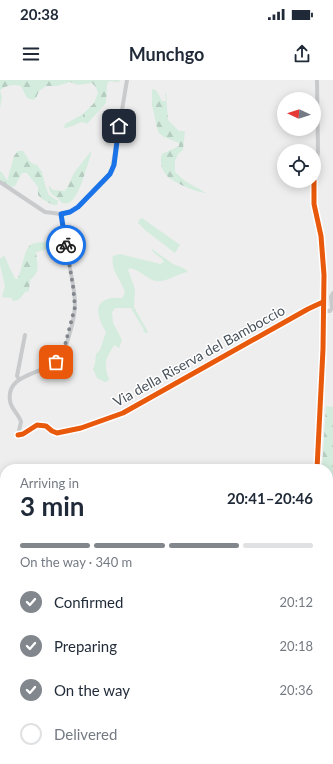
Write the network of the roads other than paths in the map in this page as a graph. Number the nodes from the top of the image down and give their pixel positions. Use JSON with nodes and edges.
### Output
{"nodes":[{"id":1,"x":127,"y":80,"type":"edge"},
{"id":2,"x":317,"y":80,"type":"edge"},
{"id":3,"x":318,"y":144,"type":"edge"},
{"id":4,"x":0,"y":182,"type":"edge"},
{"id":5,"x":314,"y":188,"type":"edge"},
{"id":6,"x":61,"y":214,"type":"junction"},
{"id":7,"x":333,"y":293,"type":"edge"},
{"id":8,"x":323,"y":302,"type":"junction"},
{"id":9,"x":324,"y":311,"type":"junction"},
{"id":10,"x":25,"y":335,"type":"dead end"},
{"id":11,"x":19,"y":379,"type":"junction"},
{"id":12,"x":317,"y":464,"type":"edge"}],
"edges":[{"from":1,"to":6,"type":"street"},
{"from":2,"to":3,"type":"street"},
{"from":4,"to":6,"type":"street"},
{"from":5,"to":8,"type":"street"},
{"from":6,"to":11,"type":"street"},
{"from":7,"to":9,"type":"street"},
{"from":8,"to":9,"type":"street"},
{"from":8,"to":11,"type":"street","name":"Via della Riserva del Bamboccio"},
{"from":9,"to":12,"type":"street"},
{"from":10,"to":11,"type":"street"}]}
